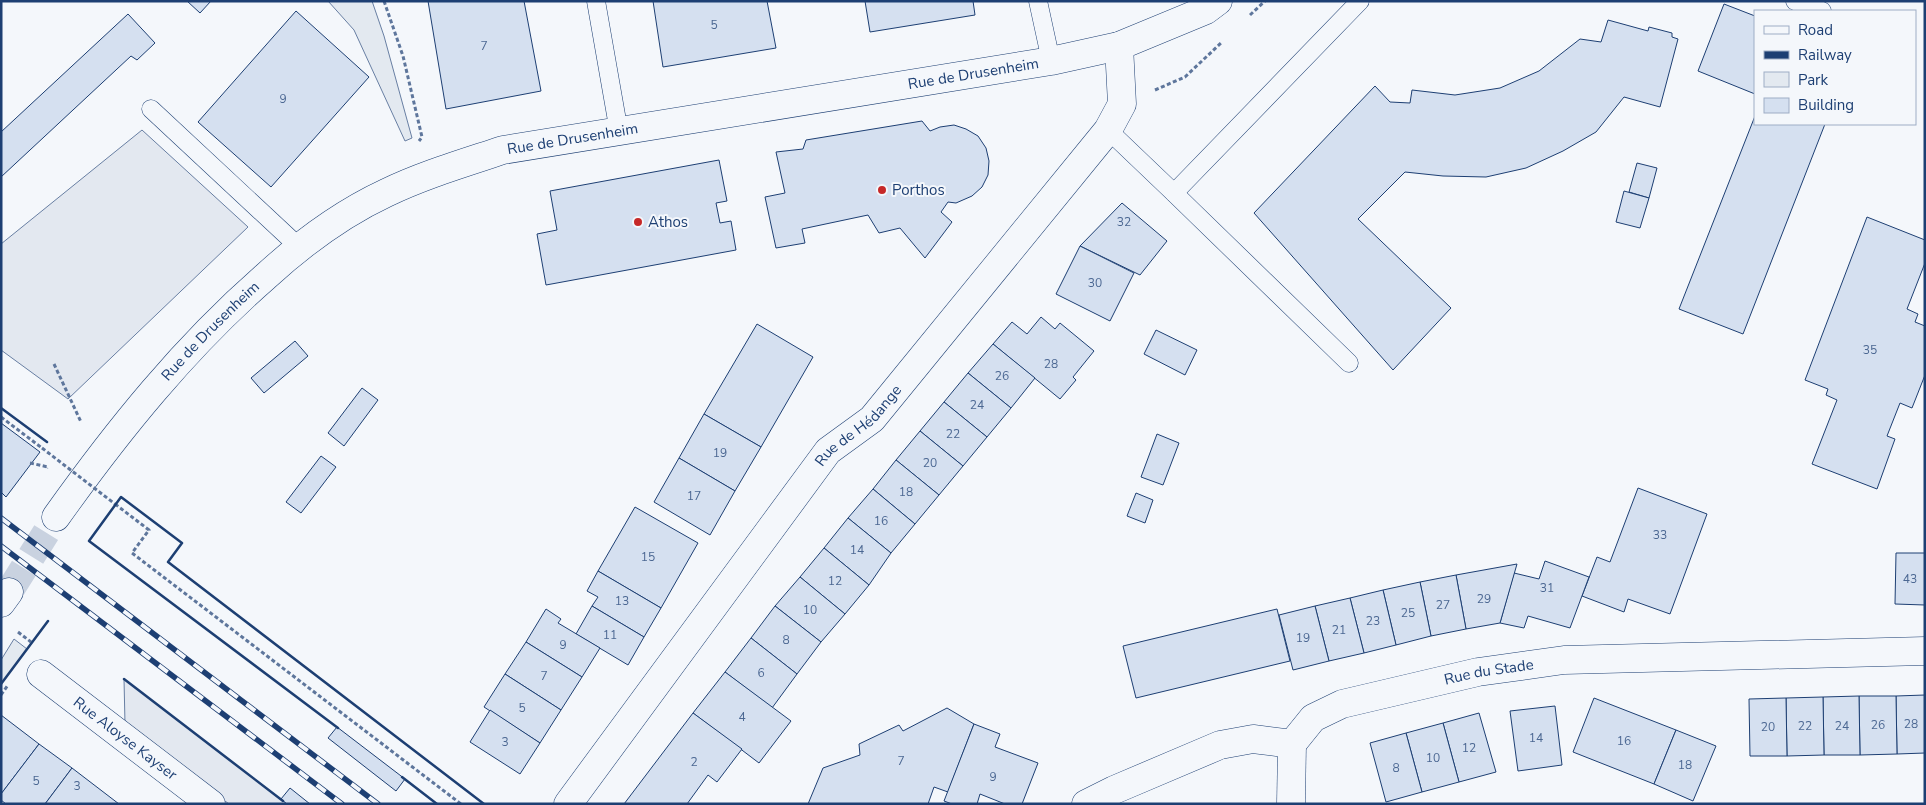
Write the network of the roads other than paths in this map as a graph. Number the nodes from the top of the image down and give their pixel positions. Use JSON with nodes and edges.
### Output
{"nodes":[{"id":1,"x":596,"y":1,"type":"edge"},
{"id":2,"x":1038,"y":1,"type":"edge"},
{"id":3,"x":1218,"y":1,"type":"edge"},
{"id":4,"x":1360,"y":1,"type":"edge"},
{"id":5,"x":1795,"y":1,"type":"edge"},
{"id":6,"x":1819,"y":10,"type":"edge"},
{"id":7,"x":1119,"y":46,"type":"junction"},
{"id":8,"x":1052,"y":61,"type":"junction"},
{"id":9,"x":151,"y":109,"type":"dead end"},
{"id":10,"x":1108,"y":130,"type":"junction"},
{"id":11,"x":619,"y":132,"type":"junction"},
{"id":12,"x":1174,"y":193,"type":"junction"},
{"id":13,"x":299,"y":247,"type":"junction"},
{"id":14,"x":1350,"y":363,"type":"dead end"},
{"id":15,"x":56,"y":517,"type":"tunnel mouth"},
{"id":16,"x":1925,"y":651,"type":"edge"},
{"id":17,"x":41,"y":674,"type":"dead end"},
{"id":18,"x":1292,"y":744,"type":"junction"},
{"id":19,"x":211,"y":804,"type":"edge"},
{"id":20,"x":568,"y":804,"type":"edge"},
{"id":21,"x":1086,"y":804,"type":"edge"},
{"id":22,"x":1291,"y":804,"type":"edge"}],
"edges":[{"from":1,"to":11,"type":"lane"},
{"from":2,"to":8,"type":"lane"},
{"from":3,"to":7,"type":"street","name":"Rue de Drusenheim"},
{"from":4,"to":12,"type":"lane"},
{"from":5,"to":6,"type":"lane"},
{"from":7,"to":8,"type":"street","name":"Rue de Drusenheim"},
{"from":7,"to":10,"type":"street","name":"Rue de Hédange"},
{"from":8,"to":11,"type":"street","name":"Rue de Drusenheim"},
{"from":9,"to":13,"type":"lane"},
{"from":10,"to":12,"type":"lane"},
{"from":10,"to":20,"type":"street","name":"Rue de Hédange"},
{"from":11,"to":13,"type":"street","name":"Rue de Drusenheim"},
{"from":12,"to":14,"type":"lane"},
{"from":13,"to":15,"type":"street","name":"Rue de Drusenheim"},
{"from":16,"to":18,"type":"street","name":"Rue du Stade"},
{"from":17,"to":19,"type":"street","name":"Rue Aloyse Kayser"},
{"from":18,"to":21,"type":"street"},
{"from":18,"to":22,"type":"street"}]}
